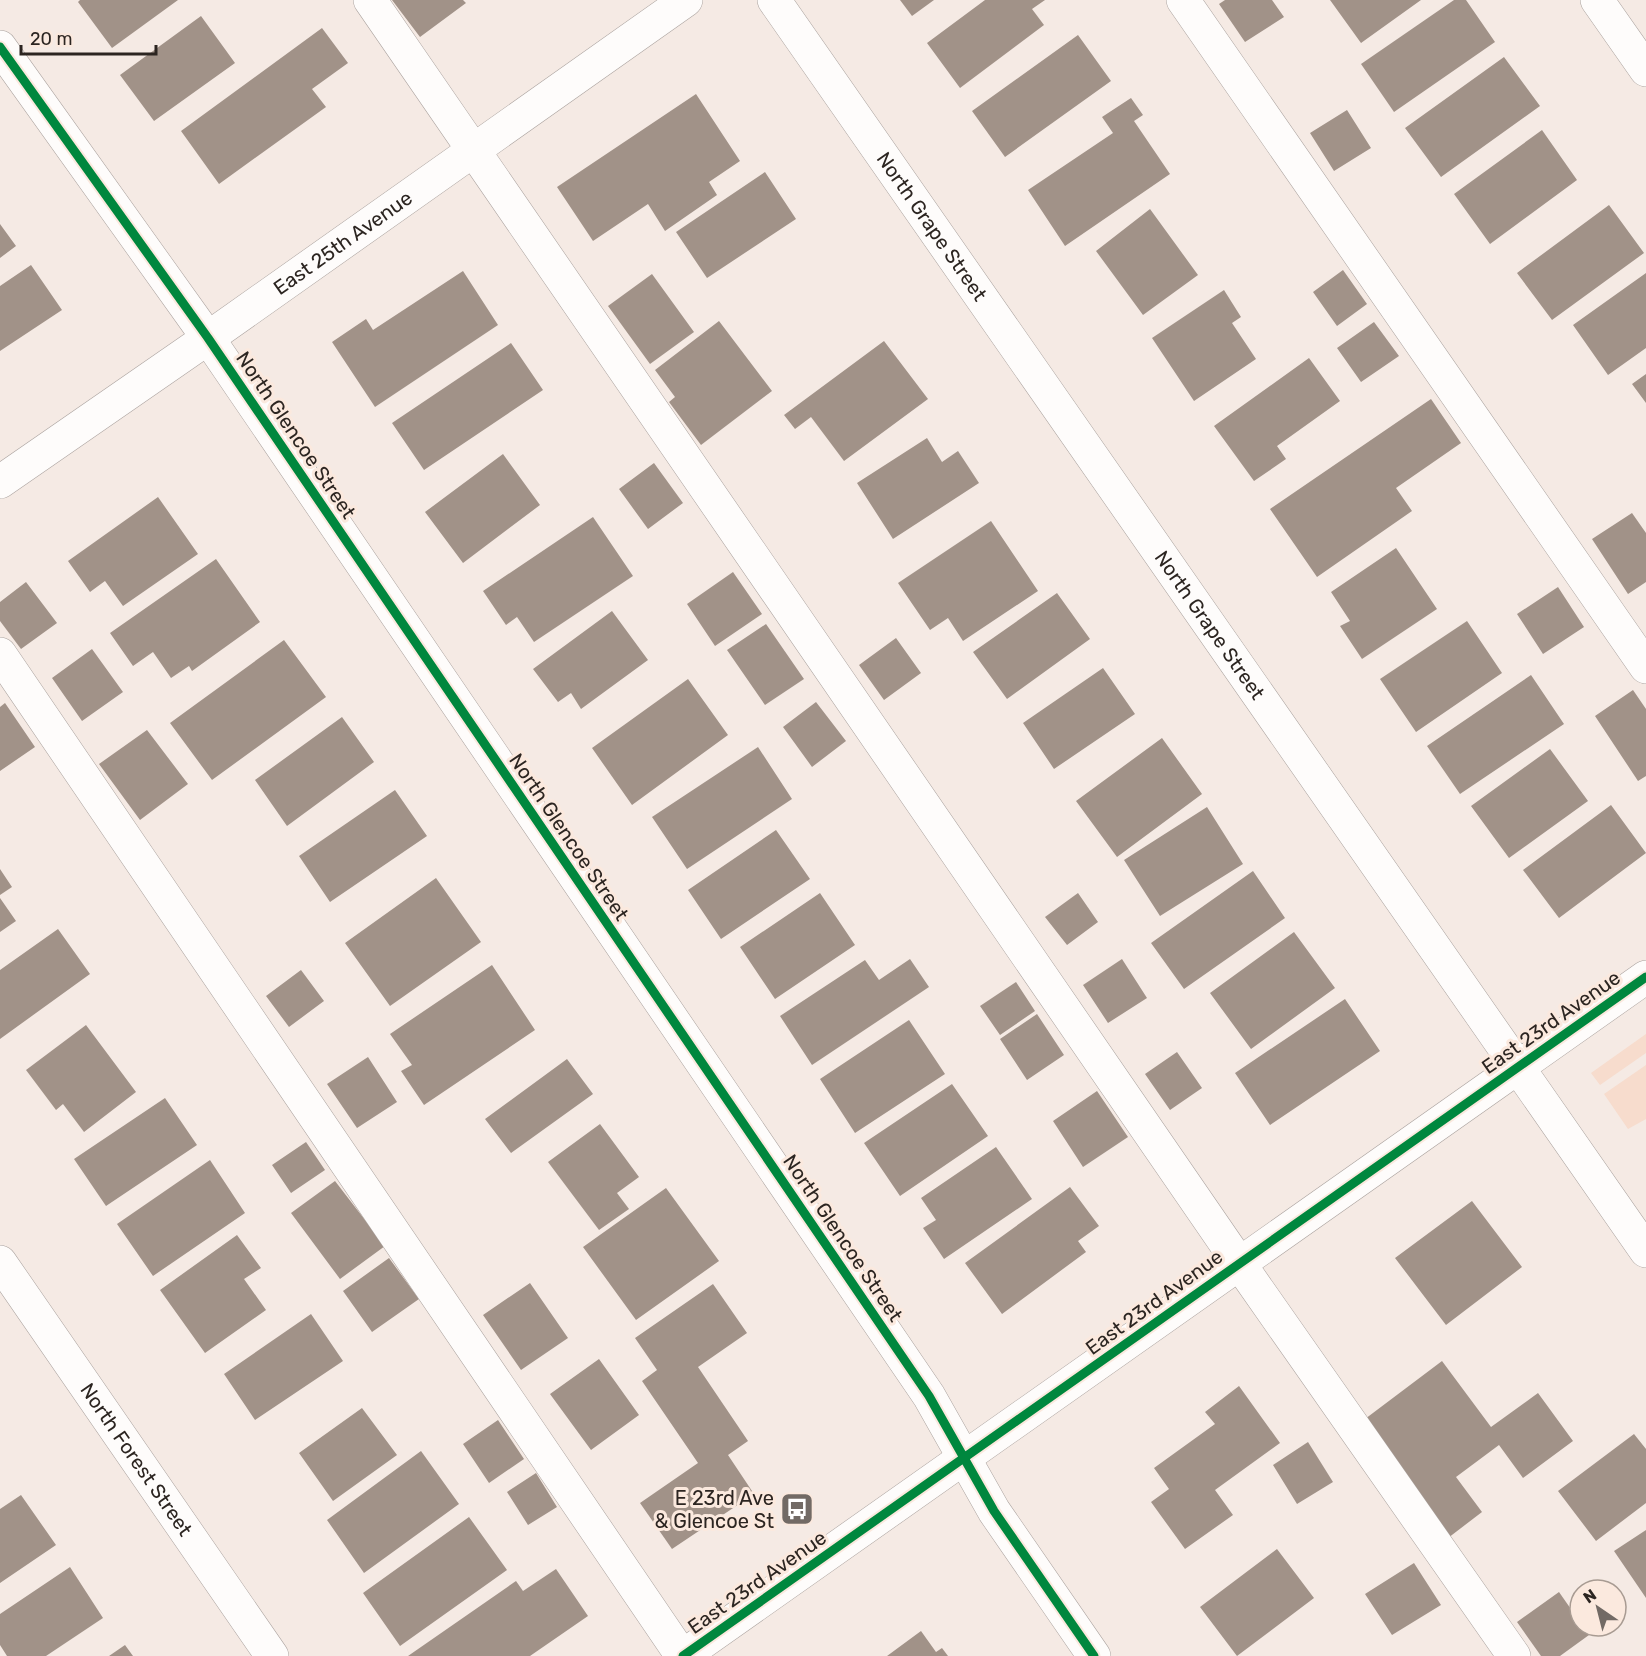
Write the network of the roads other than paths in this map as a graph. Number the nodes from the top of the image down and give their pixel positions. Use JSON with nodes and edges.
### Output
{"nodes":[{"id":1,"x":370,"y":0,"type":"edge"},
{"id":2,"x":686,"y":0,"type":"edge"},
{"id":3,"x":774,"y":0,"type":"edge"},
{"id":4,"x":1183,"y":0,"type":"edge"},
{"id":5,"x":1598,"y":0,"type":"edge"},
{"id":6,"x":0,"y":47,"type":"edge"},
{"id":7,"x":1646,"y":70,"type":"edge"},
{"id":8,"x":474,"y":150,"type":"junction"},
{"id":9,"x":208,"y":338,"type":"junction"},
{"id":10,"x":0,"y":482,"type":"edge"},
{"id":11,"x":0,"y":654,"type":"edge"},
{"id":12,"x":1646,"y":667,"type":"edge"},
{"id":13,"x":1646,"y":977,"type":"edge"},
{"id":14,"x":1517,"y":1067,"type":"junction"},
{"id":15,"x":1646,"y":1251,"type":"edge"},
{"id":16,"x":0,"y":1262,"type":"edge"},
{"id":17,"x":1239,"y":1263,"type":"junction"},
{"id":18,"x":965,"y":1460,"type":"junction"},
{"id":19,"x":272,"y":1656,"type":"edge"},
{"id":20,"x":683,"y":1656,"type":"edge"},
{"id":21,"x":1094,"y":1656,"type":"edge"},
{"id":22,"x":1514,"y":1656,"type":"edge"}],
"edges":[{"from":1,"to":8,"type":"street"},
{"from":2,"to":8,"type":"street","name":"East 25th Avenue"},
{"from":3,"to":14,"type":"street","name":"North Grape Street"},
{"from":4,"to":12,"type":"street"},
{"from":5,"to":7,"type":"street"},
{"from":6,"to":9,"type":"street","name":"North Glencoe Street"},
{"from":8,"to":9,"type":"street","name":"East 25th Avenue"},
{"from":8,"to":17,"type":"street"},
{"from":9,"to":10,"type":"street","name":"East 25th Avenue"},
{"from":9,"to":18,"type":"street","name":"North Glencoe Street"},
{"from":11,"to":20,"type":"street"},
{"from":13,"to":14,"type":"street","name":"East 23rd Avenue"},
{"from":14,"to":15,"type":"street","name":"North Grape Street"},
{"from":14,"to":17,"type":"street","name":"East 23rd Avenue"},
{"from":16,"to":19,"type":"street","name":"North Forest Street"},
{"from":17,"to":18,"type":"street","name":"East 23rd Avenue"},
{"from":17,"to":22,"type":"street"},
{"from":18,"to":20,"type":"street","name":"East 23rd Avenue"},
{"from":18,"to":21,"type":"street","name":"North Glencoe Street"}]}
